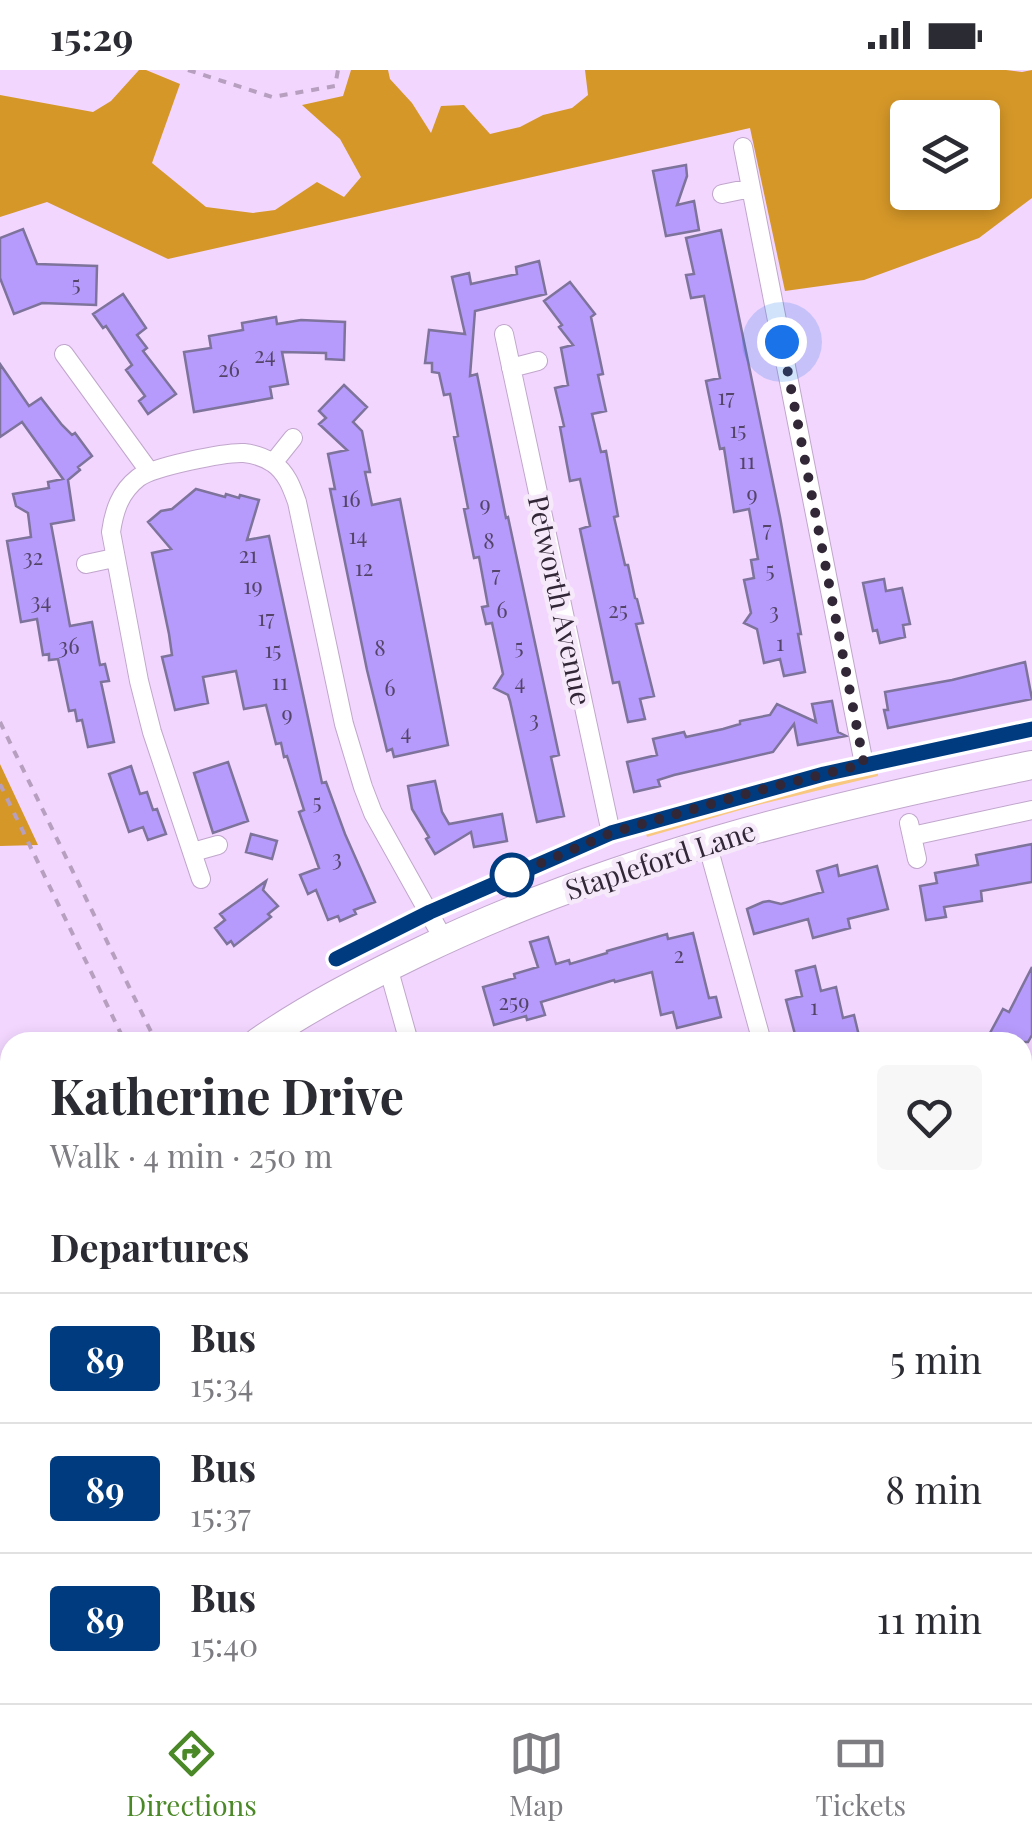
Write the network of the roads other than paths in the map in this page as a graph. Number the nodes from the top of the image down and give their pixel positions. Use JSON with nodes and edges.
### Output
{"nodes":[{"id":1,"x":743,"y":147,"type":"dead end"},
{"id":2,"x":752,"y":188,"type":"junction"},
{"id":3,"x":722,"y":194,"type":"dead end"},
{"id":4,"x":504,"y":334,"type":"dead end"},
{"id":5,"x":64,"y":354,"type":"dead end"},
{"id":6,"x":538,"y":362,"type":"dead end"},
{"id":7,"x":511,"y":368,"type":"junction"},
{"id":8,"x":293,"y":438,"type":"dead end"},
{"id":9,"x":273,"y":463,"type":"junction"},
{"id":10,"x":149,"y":472,"type":"junction"},
{"id":11,"x":114,"y":558,"type":"junction"},
{"id":12,"x":86,"y":564,"type":"dead end"},
{"id":13,"x":1032,"y":729,"type":"edge"},
{"id":14,"x":864,"y":764,"type":"junction"},
{"id":15,"x":1032,"y":765,"type":"edge"},
{"id":16,"x":1032,"y":810,"type":"edge"},
{"id":17,"x":611,"y":833,"type":"junction"},
{"id":18,"x":708,"y":843,"type":"junction"},
{"id":19,"x":218,"y":844,"type":"dead end"},
{"id":20,"x":193,"y":852,"type":"junction"},
{"id":21,"x":917,"y":859,"type":"dead end"},
{"id":22,"x":201,"y":878,"type":"dead end"},
{"id":23,"x":430,"y":912,"type":"junction"},
{"id":24,"x":444,"y":940,"type":"junction"},
{"id":25,"x":336,"y":959,"type":"dead end"},
{"id":26,"x":388,"y":967,"type":"junction"},
{"id":27,"x":273,"y":1032,"type":"edge"},
{"id":28,"x":406,"y":1032,"type":"edge"},
{"id":29,"x":759,"y":1032,"type":"edge"}],
"edges":[{"from":1,"to":2,"type":"street"},
{"from":2,"to":3,"type":"street"},
{"from":2,"to":14,"type":"street"},
{"from":4,"to":7,"type":"street","name":"Petworth Avenue"},
{"from":5,"to":10,"type":"street"},
{"from":6,"to":7,"type":"street"},
{"from":7,"to":17,"type":"street","name":"Petworth Avenue"},
{"from":8,"to":9,"type":"street"},
{"from":9,"to":10,"type":"street"},
{"from":9,"to":23,"type":"street"},
{"from":10,"to":11,"type":"street"},
{"from":11,"to":12,"type":"street"},
{"from":11,"to":20,"type":"street"},
{"from":13,"to":14,"type":"street","name":"Stapleford Lane"},
{"from":14,"to":17,"type":"street","name":"Stapleford Lane"},
{"from":15,"to":18,"type":"main road","name":"Stapleford Lane"},
{"from":16,"to":21,"type":"street"},
{"from":17,"to":23,"type":"street","name":"Stapleford Lane"},
{"from":18,"to":24,"type":"main road","name":"Stapleford Lane"},
{"from":18,"to":29,"type":"street"},
{"from":19,"to":20,"type":"street"},
{"from":20,"to":22,"type":"street"},
{"from":23,"to":24,"type":"street"},
{"from":23,"to":25,"type":"street","name":"Stapleford Lane"},
{"from":24,"to":26,"type":"main road","name":"Stapleford Lane"},
{"from":26,"to":27,"type":"main road","name":"Stapleford Lane"},
{"from":26,"to":28,"type":"street"}]}
